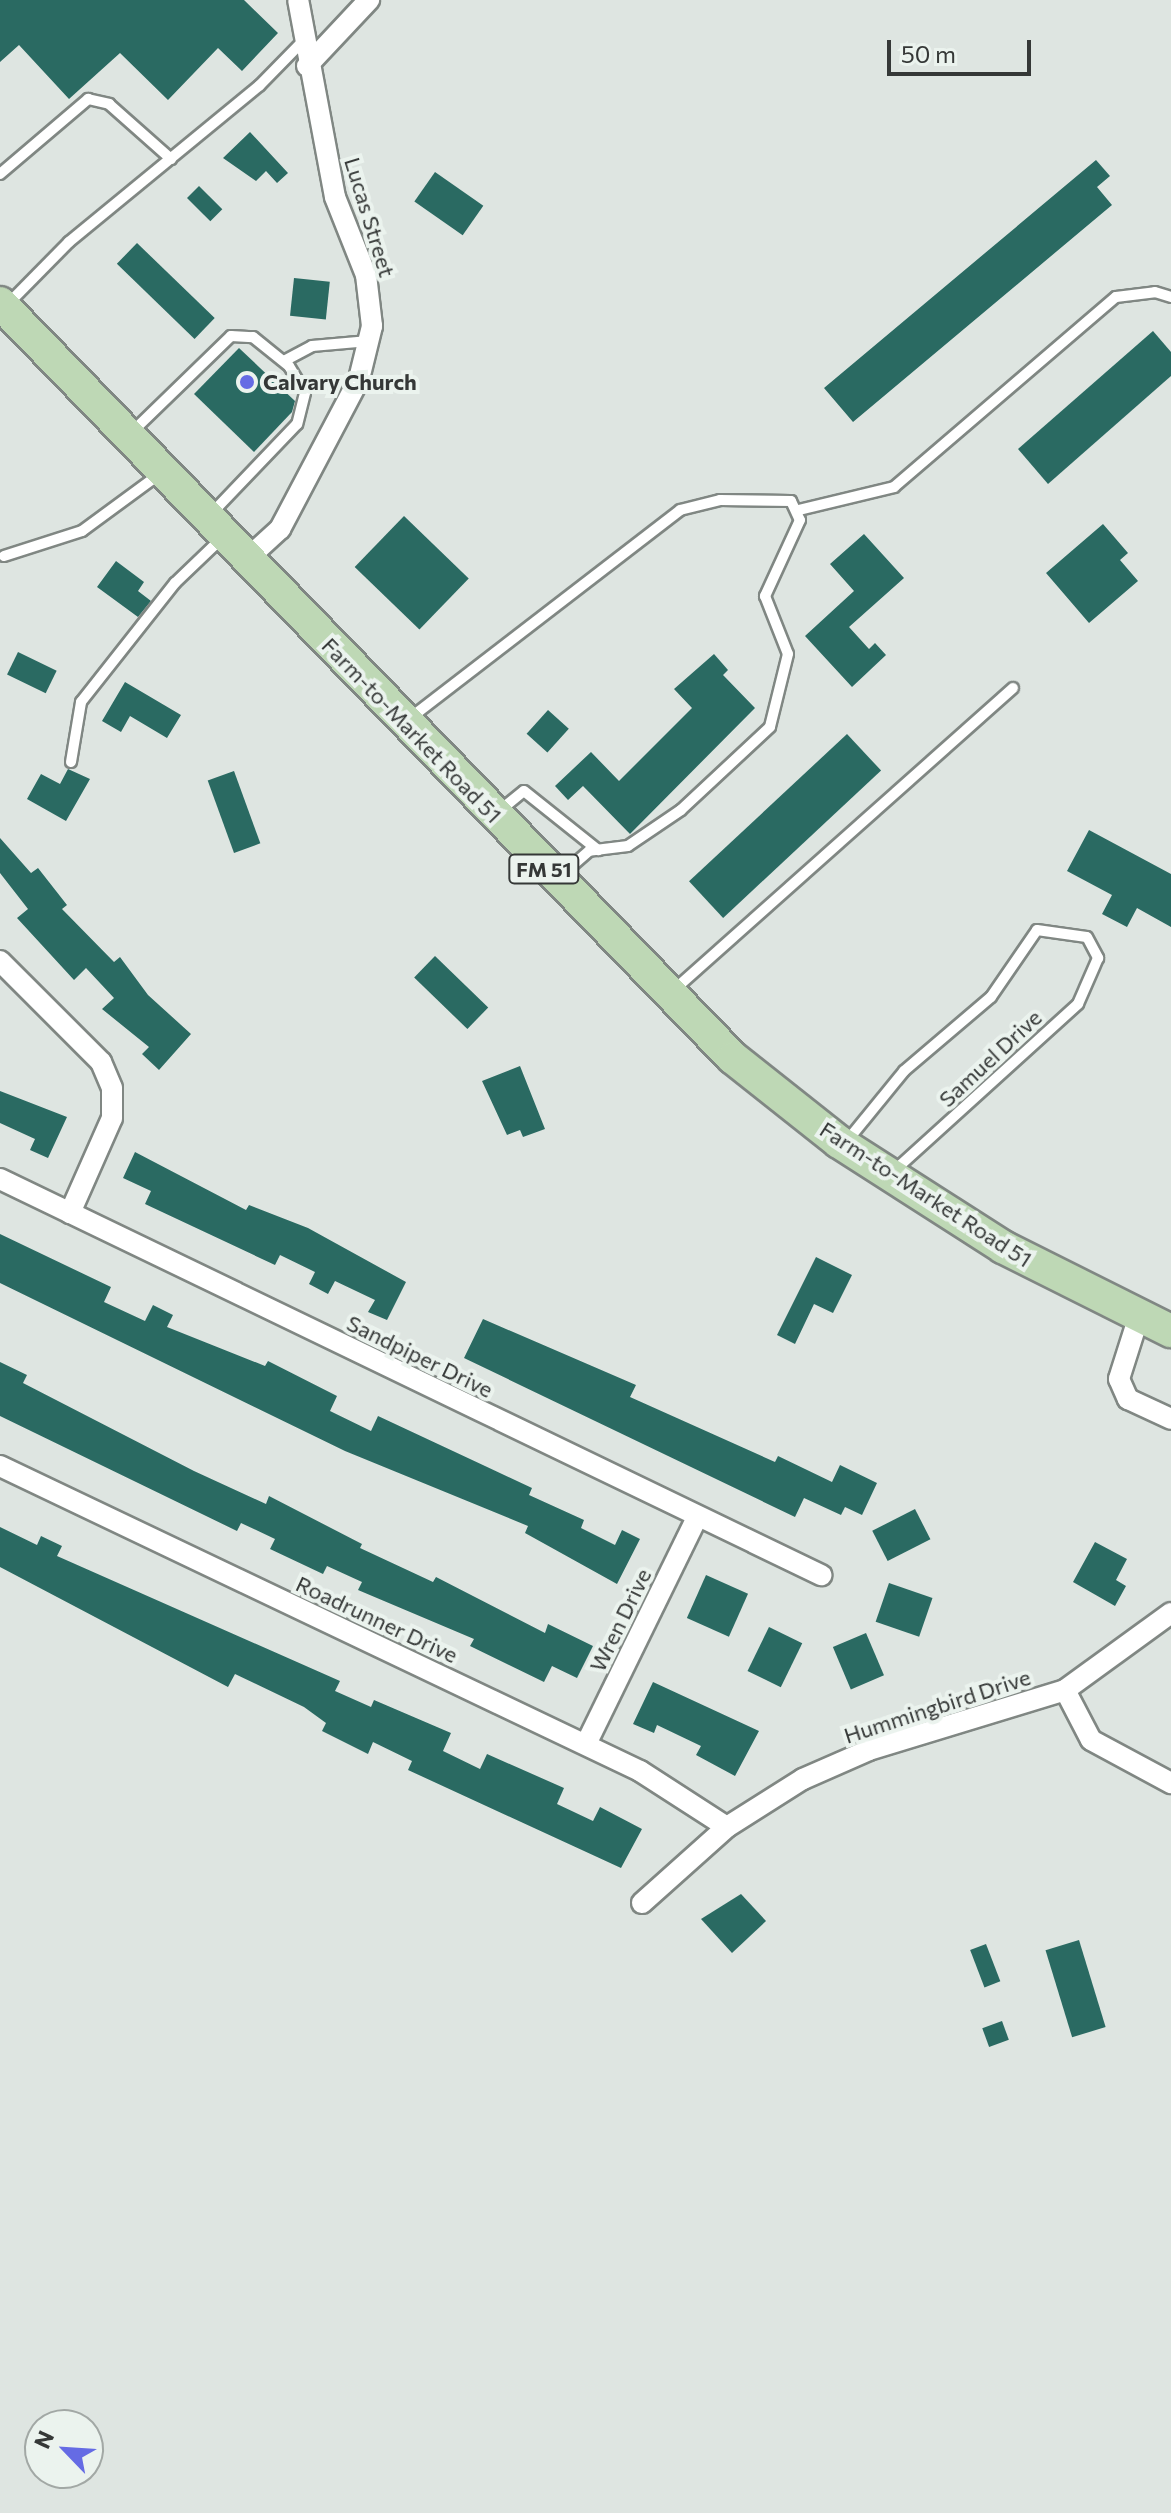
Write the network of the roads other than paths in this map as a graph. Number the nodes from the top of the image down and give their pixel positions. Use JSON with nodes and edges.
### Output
{"nodes":[{"id":1,"x":298,"y":0,"type":"edge"},
{"id":2,"x":369,"y":0,"type":"edge"},
{"id":3,"x":304,"y":40,"type":"junction"},
{"id":4,"x":307,"y":66,"type":"junction"},
{"id":5,"x":171,"y":159,"type":"junction"},
{"id":6,"x":0,"y":174,"type":"edge"},
{"id":7,"x":1171,"y":297,"type":"edge"},
{"id":8,"x":1,"y":308,"type":"edge"},
{"id":9,"x":369,"y":341,"type":"junction"},
{"id":10,"x":284,"y":361,"type":"junction"},
{"id":11,"x":128,"y":436,"type":"junction"},
{"id":12,"x":162,"y":471,"type":"junction"},
{"id":13,"x":799,"y":510,"type":"junction"},
{"id":14,"x":216,"y":527,"type":"junction"},
{"id":15,"x":4,"y":556,"type":"dead end"},
{"id":16,"x":247,"y":559,"type":"junction"},
{"id":17,"x":1013,"y":688,"type":"dead end"},
{"id":18,"x":404,"y":723,"type":"junction"},
{"id":19,"x":71,"y":762,"type":"dead end"},
{"id":20,"x":494,"y":816,"type":"junction"},
{"id":21,"x":598,"y":850,"type":"junction"},
{"id":22,"x":555,"y":880,"type":"junction"},
{"id":23,"x":0,"y":961,"type":"edge"},
{"id":24,"x":667,"y":996,"type":"junction"},
{"id":25,"x":843,"y":1145,"type":"junction"},
{"id":26,"x":890,"y":1175,"type":"junction"},
{"id":27,"x":0,"y":1179,"type":"edge"},
{"id":28,"x":70,"y":1213,"type":"junction"},
{"id":29,"x":1138,"y":1319,"type":"junction"},
{"id":30,"x":1171,"y":1331,"type":"edge"},
{"id":31,"x":1171,"y":1419,"type":"edge"},
{"id":32,"x":0,"y":1466,"type":"edge"},
{"id":33,"x":697,"y":1517,"type":"junction"},
{"id":34,"x":821,"y":1575,"type":"dead end"},
{"id":35,"x":1171,"y":1613,"type":"edge"},
{"id":36,"x":1065,"y":1690,"type":"junction"},
{"id":37,"x":586,"y":1744,"type":"junction"},
{"id":38,"x":1171,"y":1783,"type":"edge"},
{"id":39,"x":727,"y":1827,"type":"junction"},
{"id":40,"x":642,"y":1903,"type":"dead end"}],
"edges":[{"from":1,"to":3,"type":"street","name":"Lucas Street"},
{"from":2,"to":4,"type":"street"},
{"from":3,"to":4,"type":"street","name":"Lucas Street"},
{"from":3,"to":5,"type":"lane"},
{"from":4,"to":9,"type":"street","name":"Lucas Street"},
{"from":5,"to":6,"type":"lane"},
{"from":5,"to":8,"type":"lane"},
{"from":7,"to":13,"type":"lane"},
{"from":8,"to":11,"type":"main road","name":"Farm-to-Market Road 51","number":"FM 51"},
{"from":9,"to":10,"type":"lane"},
{"from":9,"to":16,"type":"street","name":"Lucas Street"},
{"from":10,"to":11,"type":"lane"},
{"from":10,"to":14,"type":"lane"},
{"from":11,"to":12,"type":"main road","name":"Farm-to-Market Road 51","number":"FM 51"},
{"from":12,"to":14,"type":"main road","name":"Farm-to-Market Road 51","number":"FM 51"},
{"from":12,"to":15,"type":"lane"},
{"from":13,"to":18,"type":"lane"},
{"from":13,"to":21,"type":"lane"},
{"from":14,"to":16,"type":"main road","name":"Farm-to-Market Road 51","number":"FM 51"},
{"from":14,"to":19,"type":"lane"},
{"from":16,"to":18,"type":"main road","name":"Farm-to-Market Road 51","number":"FM 51"},
{"from":17,"to":24,"type":"lane"},
{"from":18,"to":20,"type":"main road","name":"Farm-to-Market Road 51","number":"FM 51"},
{"from":20,"to":21,"type":"lane"},
{"from":20,"to":22,"type":"main road","name":"Farm-to-Market Road 51","number":"FM 51"},
{"from":21,"to":22,"type":"lane"},
{"from":22,"to":24,"type":"main road","name":"Farm-to-Market Road 51","number":"FM 51"},
{"from":23,"to":28,"type":"street"},
{"from":24,"to":25,"type":"main road","name":"Farm-to-Market Road 51","number":"FM 51"},
{"from":25,"to":26,"type":"main road","name":"Farm-to-Market Road 51","number":"FM 51"},
{"from":25,"to":26,"type":"lane","name":"Samuel Drive"},
{"from":26,"to":29,"type":"main road","name":"Farm-to-Market Road 51","number":"FM 51"},
{"from":27,"to":28,"type":"street","name":"Sandpiper Drive"},
{"from":28,"to":33,"type":"street","name":"Sandpiper Drive"},
{"from":29,"to":30,"type":"main road","name":"Farm-to-Market Road 51","number":"FM 51"},
{"from":29,"to":31,"type":"street"},
{"from":32,"to":37,"type":"street","name":"Roadrunner Drive"},
{"from":33,"to":34,"type":"street","name":"Sandpiper Drive"},
{"from":33,"to":37,"type":"street","name":"Wren Drive"},
{"from":35,"to":36,"type":"street","name":"Hummingbird Drive"},
{"from":36,"to":38,"type":"street"},
{"from":36,"to":39,"type":"street","name":"Hummingbird Drive"},
{"from":37,"to":39,"type":"street","name":"Roadrunner Drive"},
{"from":39,"to":40,"type":"street","name":"Hummingbird Drive"}]}
